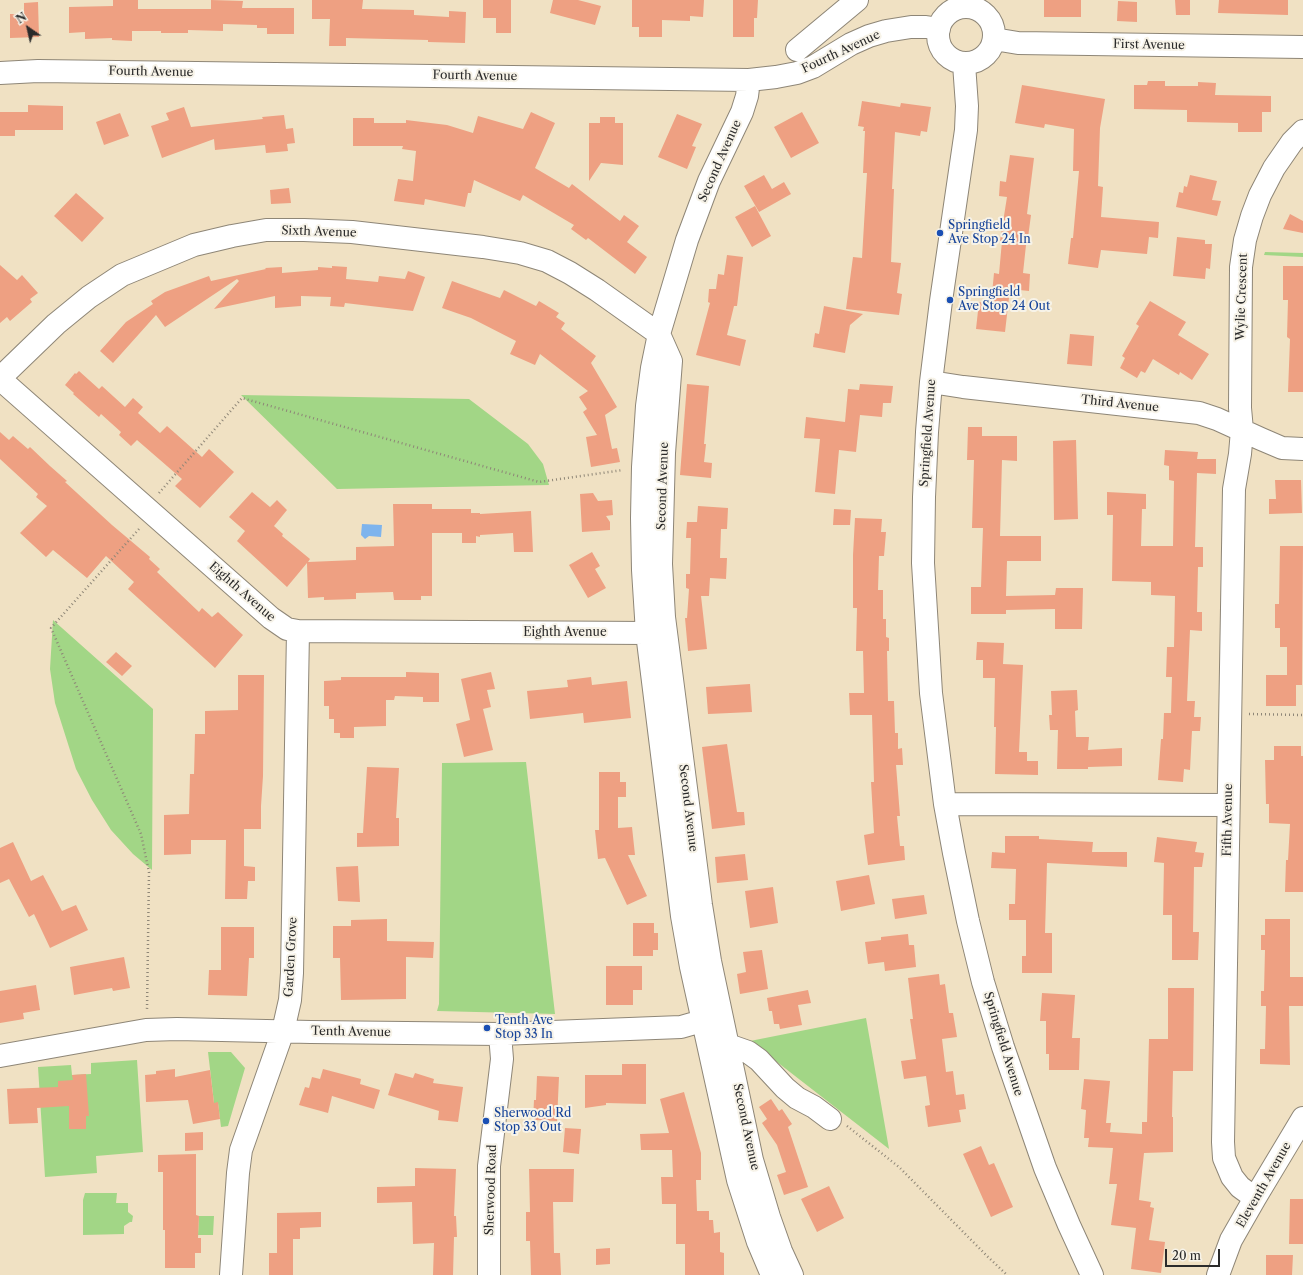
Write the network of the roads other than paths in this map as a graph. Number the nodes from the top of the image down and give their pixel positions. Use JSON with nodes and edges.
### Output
{"nodes":[{"id":1,"x":857,"y":0,"type":"edge"},
{"id":2,"x":975,"y":4,"type":"edge"},
{"id":3,"x":938,"y":29,"type":"junction"},
{"id":4,"x":994,"y":39,"type":"junction"},
{"id":5,"x":1303,"y":47,"type":"edge"},
{"id":6,"x":797,"y":50,"type":"dead end"},
{"id":7,"x":964,"y":64,"type":"junction"},
{"id":8,"x":0,"y":73,"type":"edge"},
{"id":9,"x":749,"y":80,"type":"junction"},
{"id":10,"x":1303,"y":131,"type":"edge"},
{"id":11,"x":659,"y":334,"type":"junction"},
{"id":12,"x":0,"y":378,"type":"edge"},
{"id":13,"x":931,"y":382,"type":"junction"},
{"id":14,"x":1242,"y":430,"type":"junction"},
{"id":15,"x":1303,"y":449,"type":"edge"},
{"id":16,"x":298,"y":632,"type":"junction"},
{"id":17,"x":647,"y":633,"type":"junction"},
{"id":18,"x":945,"y":804,"type":"junction"},
{"id":19,"x":1228,"y":805,"type":"junction"},
{"id":20,"x":702,"y":1021,"type":"junction"},
{"id":21,"x":283,"y":1031,"type":"junction"},
{"id":22,"x":500,"y":1034,"type":"junction"},
{"id":23,"x":728,"y":1045,"type":"junction"},
{"id":24,"x":0,"y":1056,"type":"edge"},
{"id":25,"x":830,"y":1118,"type":"road end"},
{"id":26,"x":1303,"y":1118,"type":"edge"},
{"id":27,"x":1255,"y":1198,"type":"junction"},
{"id":28,"x":231,"y":1275,"type":"edge"},
{"id":29,"x":489,"y":1275,"type":"edge"},
{"id":30,"x":772,"y":1275,"type":"edge"},
{"id":31,"x":792,"y":1275,"type":"edge"},
{"id":32,"x":1092,"y":1275,"type":"edge"},
{"id":33,"x":1218,"y":1275,"type":"edge"}],
"edges":[{"from":1,"to":6,"type":"street"},
{"from":2,"to":3,"type":"street"},
{"from":2,"to":4,"type":"street"},
{"from":3,"to":7,"type":"street"},
{"from":3,"to":9,"type":"street","name":"Fourth Avenue"},
{"from":4,"to":5,"type":"street","name":"First Avenue"},
{"from":4,"to":7,"type":"street"},
{"from":7,"to":13,"type":"street","name":"Springfield Avenue"},
{"from":8,"to":9,"type":"street","name":"Fourth Avenue"},
{"from":9,"to":11,"type":"street","name":"Second Avenue"},
{"from":10,"to":14,"type":"street","name":"Wylie Crescent"},
{"from":11,"to":12,"type":"street","name":"Sixth Avenue"},
{"from":11,"to":17,"type":"street","name":"Second Avenue"},
{"from":11,"to":23,"type":"street","name":"Second Avenue"},
{"from":12,"to":16,"type":"street","name":"Eighth Avenue"},
{"from":13,"to":14,"type":"street","name":"Third Avenue"},
{"from":13,"to":18,"type":"street","name":"Springfield Avenue"},
{"from":14,"to":15,"type":"street","name":"Third Avenue"},
{"from":14,"to":19,"type":"street","name":"Fifth Avenue"},
{"from":16,"to":17,"type":"street","name":"Eighth Avenue"},
{"from":16,"to":21,"type":"street","name":"Garden Grove"},
{"from":17,"to":20,"type":"street","name":"Second Avenue"},
{"from":18,"to":19,"type":"street"},
{"from":18,"to":32,"type":"street","name":"Springfield Avenue"},
{"from":19,"to":27,"type":"street","name":"Fifth Avenue"},
{"from":20,"to":22,"type":"street","name":"Tenth Avenue"},
{"from":20,"to":30,"type":"street","name":"Second Avenue"},
{"from":21,"to":22,"type":"street","name":"Tenth Avenue"},
{"from":21,"to":24,"type":"street","name":"Tenth Avenue"},
{"from":21,"to":28,"type":"street","name":"Garden Grove"},
{"from":22,"to":29,"type":"street","name":"Sherwood Road"},
{"from":23,"to":25,"type":"street"},
{"from":23,"to":31,"type":"street","name":"Second Avenue"},
{"from":26,"to":27,"type":"street","name":"Eleventh Avenue"},
{"from":27,"to":33,"type":"street","name":"Eleventh Avenue"}]}
